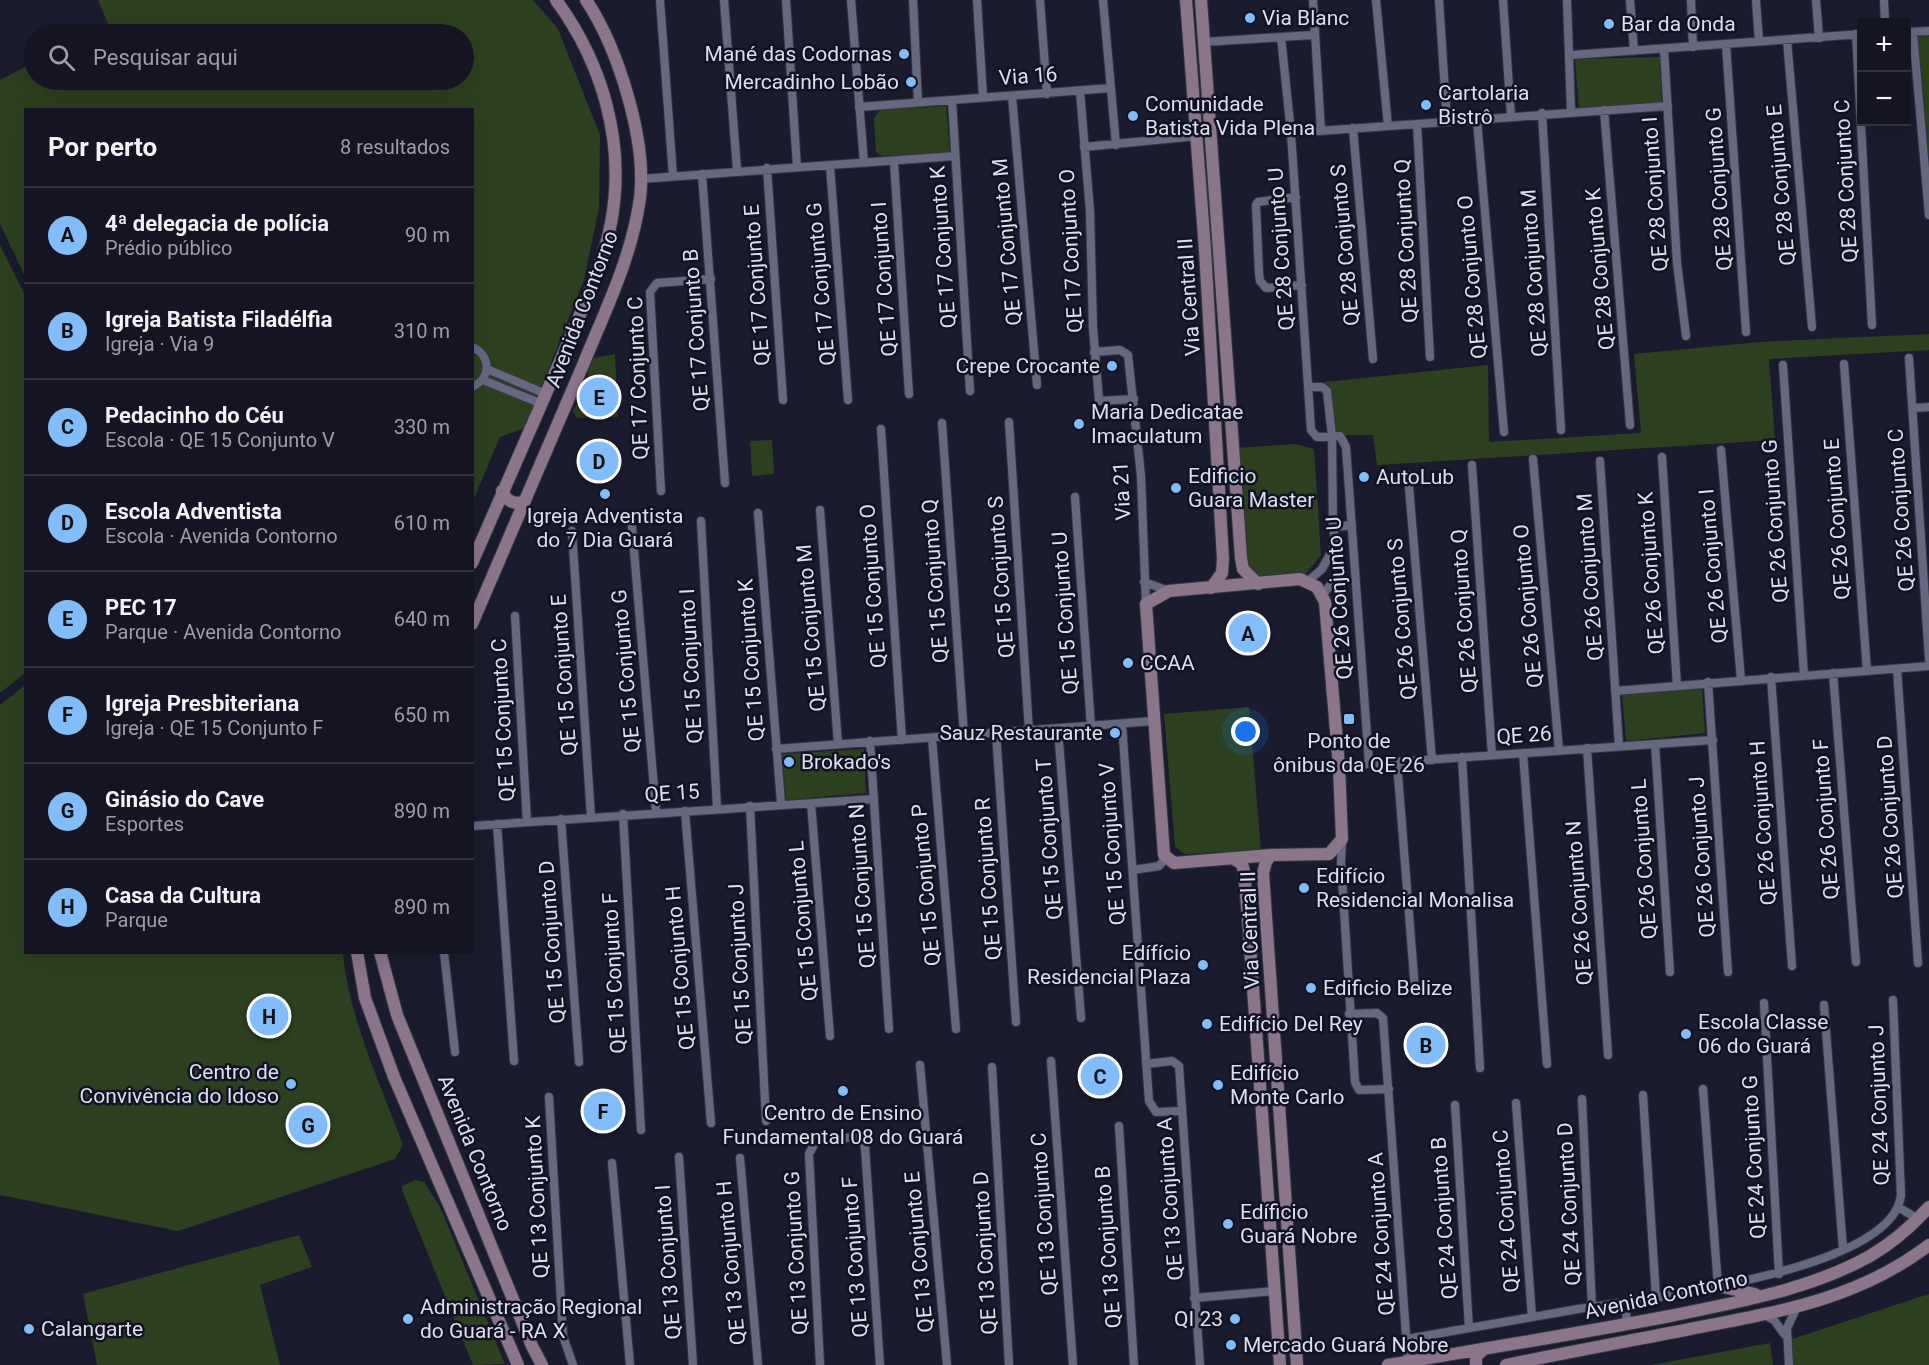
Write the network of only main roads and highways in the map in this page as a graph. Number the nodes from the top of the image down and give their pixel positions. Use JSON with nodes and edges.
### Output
{"nodes":[{"id":1,"x":556,"y":0,"type":"edge"},
{"id":2,"x":586,"y":0,"type":"edge"},
{"id":3,"x":1186,"y":0,"type":"edge"},
{"id":4,"x":1201,"y":0,"type":"edge"},
{"id":5,"x":636,"y":137,"type":"junction"},
{"id":6,"x":613,"y":138,"type":"junction"},
{"id":7,"x":1203,"y":214,"type":"junction"},
{"id":8,"x":1216,"y":214,"type":"junction"},
{"id":9,"x":611,"y":224,"type":"junction"},
{"id":10,"x":634,"y":226,"type":"junction"},
{"id":11,"x":564,"y":350,"type":"junction"},
{"id":12,"x":584,"y":361,"type":"junction"},
{"id":13,"x":502,"y":491,"type":"junction"},
{"id":14,"x":525,"y":501,"type":"junction"},
{"id":15,"x":474,"y":558,"type":"edge"},
{"id":16,"x":1258,"y":584,"type":"junction"},
{"id":17,"x":1211,"y":588,"type":"junction"},
{"id":18,"x":474,"y":619,"type":"edge"},
{"id":19,"x":1271,"y":855,"type":"junction"},
{"id":20,"x":1234,"y":859,"type":"junction"},
{"id":21,"x":1266,"y":917,"type":"junction"},
{"id":22,"x":1248,"y":918,"type":"junction"},
{"id":23,"x":357,"y":957,"type":"edge"},
{"id":24,"x":380,"y":957,"type":"edge"},
{"id":25,"x":1929,"y":1207,"type":"edge"},
{"id":26,"x":1288,"y":1209,"type":"junction"},
{"id":27,"x":1269,"y":1211,"type":"junction"},
{"id":28,"x":1929,"y":1245,"type":"edge"},
{"id":29,"x":1718,"y":1286,"type":"road end"},
{"id":30,"x":1762,"y":1295,"type":"junction"},
{"id":31,"x":1294,"y":1314,"type":"junction"},
{"id":32,"x":1276,"y":1315,"type":"junction"},
{"id":33,"x":1558,"y":1337,"type":"junction"},
{"id":34,"x":532,"y":1346,"type":"junction"},
{"id":35,"x":1483,"y":1350,"type":"junction"},
{"id":36,"x":512,"y":1351,"type":"junction"},
{"id":37,"x":1563,"y":1353,"type":"junction"},
{"id":38,"x":1459,"y":1360,"type":"edge"},
{"id":39,"x":518,"y":1365,"type":"edge"},
{"id":40,"x":542,"y":1365,"type":"edge"},
{"id":41,"x":1280,"y":1365,"type":"edge"},
{"id":42,"x":1297,"y":1365,"type":"edge"},
{"id":43,"x":1388,"y":1365,"type":"edge"},
{"id":44,"x":1476,"y":1365,"type":"edge"},
{"id":45,"x":1506,"y":1365,"type":"edge"}],
"edges":[{"from":1,"to":6,"type":"main road","name":"Avenida Contorno"},
{"from":2,"to":5,"type":"main road","name":"Avenida Contorno"},
{"from":3,"to":7,"type":"main road","name":"Via Central II"},
{"from":4,"to":8,"type":"main road","name":"Via Central II"},
{"from":5,"to":6,"type":"main road"},
{"from":5,"to":10,"type":"main road","name":"Avenida Contorno"},
{"from":6,"to":9,"type":"main road","name":"Avenida Contorno"},
{"from":7,"to":8,"type":"main road"},
{"from":7,"to":17,"type":"main road","name":"Via Central II"},
{"from":8,"to":16,"type":"main road","name":"Via Central II"},
{"from":9,"to":10,"type":"main road"},
{"from":9,"to":11,"type":"main road","name":"Avenida Contorno"},
{"from":10,"to":12,"type":"main road","name":"Avenida Contorno"},
{"from":11,"to":12,"type":"main road"},
{"from":11,"to":13,"type":"main road","name":"Avenida Contorno"},
{"from":12,"to":14,"type":"main road","name":"Avenida Contorno"},
{"from":13,"to":14,"type":"main road"},
{"from":13,"to":15,"type":"main road","name":"Avenida Contorno"},
{"from":14,"to":18,"type":"main road","name":"Avenida Contorno"},
{"from":16,"to":17,"type":"main road"},
{"from":16,"to":19,"type":"main road","name":"Via Central II"},
{"from":17,"to":20,"type":"main road","name":"Via Central II"},
{"from":19,"to":20,"type":"main road","name":"Via Central II"},
{"from":19,"to":21,"type":"main road","name":"Via Central II"},
{"from":20,"to":22,"type":"main road","name":"Via Central II"},
{"from":21,"to":22,"type":"main road"},
{"from":21,"to":26,"type":"main road","name":"Via Central II"},
{"from":22,"to":27,"type":"main road","name":"Via Central II"},
{"from":23,"to":24,"type":"main road"},
{"from":23,"to":36,"type":"main road","name":"Avenida Contorno"},
{"from":24,"to":34,"type":"main road","name":"Avenida Contorno"},
{"from":25,"to":30,"type":"main road","name":"Avenida Contorno"},
{"from":26,"to":27,"type":"main road"},
{"from":26,"to":31,"type":"main road","name":"Via Central II"},
{"from":27,"to":32,"type":"main road","name":"Via Central II"},
{"from":28,"to":37,"type":"main road","name":"Avenida Contorno"},
{"from":29,"to":30,"type":"main road"},
{"from":30,"to":33,"type":"main road","name":"Avenida Contorno"},
{"from":31,"to":32,"type":"main road"},
{"from":31,"to":42,"type":"main road","name":"Via Central II"},
{"from":32,"to":41,"type":"main road","name":"Via Central II"},
{"from":33,"to":35,"type":"main road","name":"Avenida Contorno"},
{"from":33,"to":37,"type":"main road"},
{"from":34,"to":36,"type":"main road"},
{"from":34,"to":40,"type":"main road","name":"Avenida Contorno"},
{"from":35,"to":38,"type":"main road","name":"Avenida Contorno"},
{"from":35,"to":44,"type":"main road"},
{"from":36,"to":39,"type":"main road","name":"Avenida Contorno"},
{"from":37,"to":45,"type":"main road","name":"Avenida Contorno"},
{"from":38,"to":43,"type":"main road","name":"Avenida Contorno"}]}
